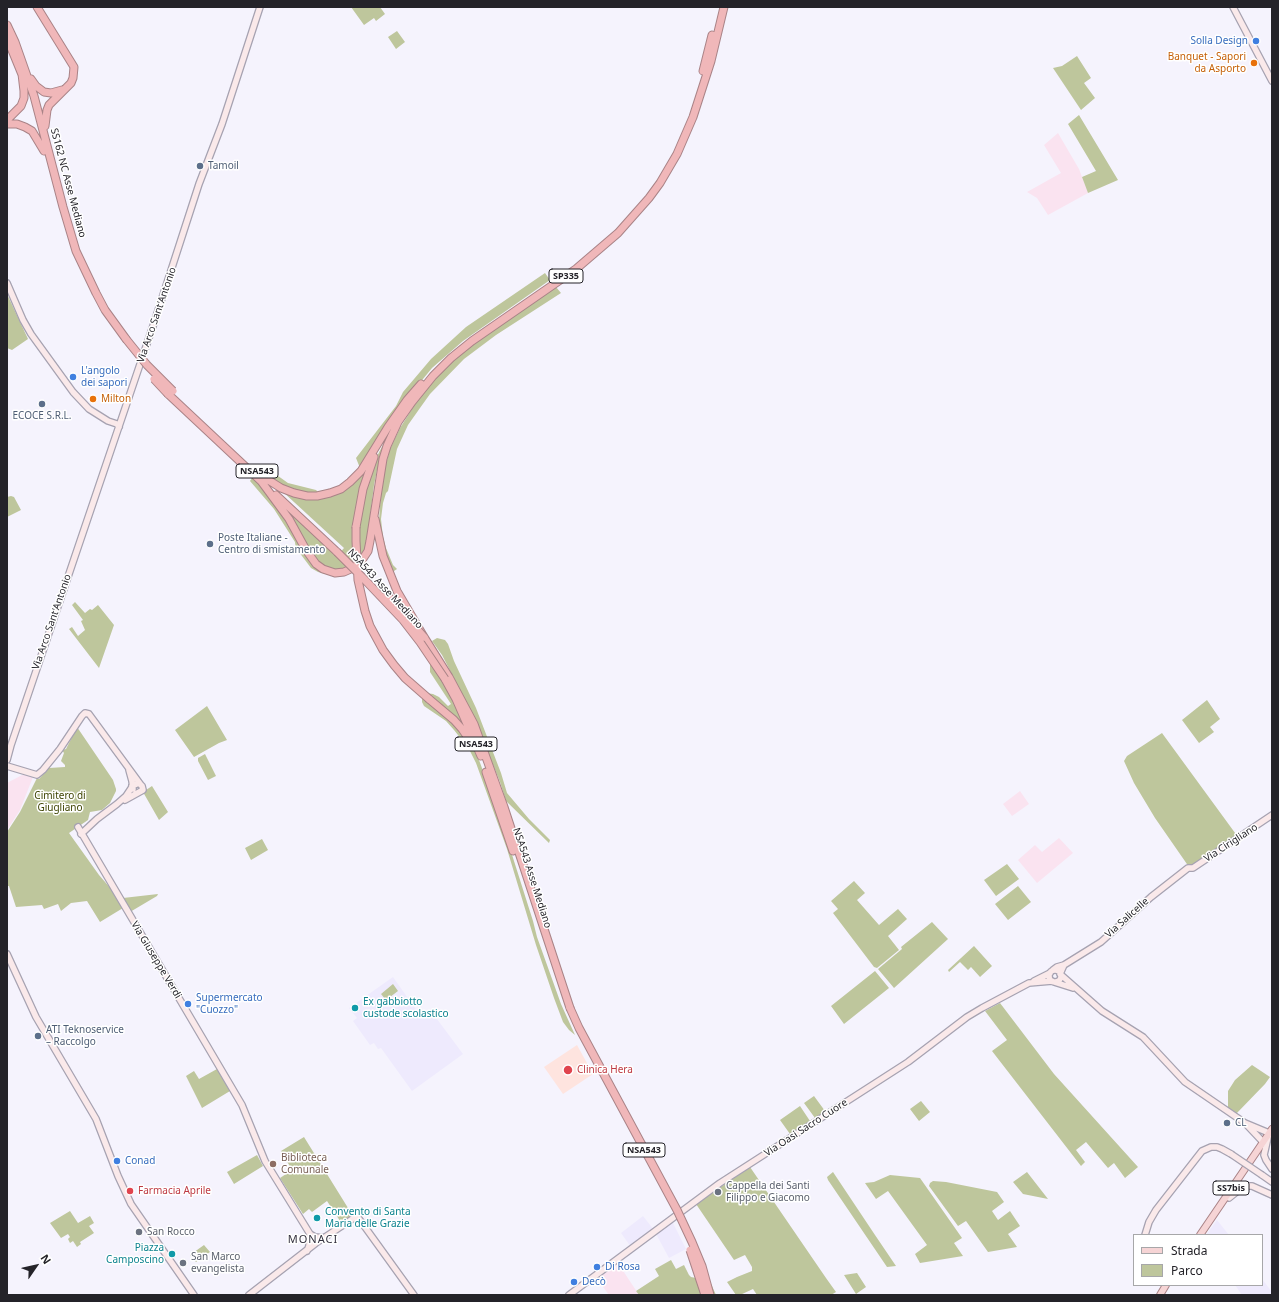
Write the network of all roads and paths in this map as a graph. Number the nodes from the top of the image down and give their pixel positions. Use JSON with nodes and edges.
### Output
{"nodes":[{"id":1,"x":36,"y":7,"type":"edge"},
{"id":2,"x":260,"y":7,"type":"edge"},
{"id":3,"x":719,"y":7,"type":"edge"},
{"id":4,"x":724,"y":7,"type":"edge"},
{"id":5,"x":1233,"y":7,"type":"edge"},
{"id":6,"x":7,"y":25,"type":"edge"},
{"id":7,"x":7,"y":38,"type":"edge"},
{"id":8,"x":13,"y":45,"type":"junction"},
{"id":9,"x":24,"y":71,"type":"junction"},
{"id":10,"x":1272,"y":81,"type":"edge"},
{"id":11,"x":66,"y":88,"type":"junction"},
{"id":12,"x":7,"y":120,"type":"edge"},
{"id":13,"x":7,"y":124,"type":"edge"},
{"id":14,"x":44,"y":132,"type":"junction"},
{"id":15,"x":44,"y":151,"type":"junction"},
{"id":16,"x":7,"y":283,"type":"edge"},
{"id":17,"x":95,"y":296,"type":"junction"},
{"id":18,"x":171,"y":393,"type":"joint"},
{"id":19,"x":122,"y":415,"type":"junction"},
{"id":20,"x":108,"y":420,"type":"junction"},
{"id":21,"x":118,"y":427,"type":"junction"},
{"id":22,"x":115,"y":436,"type":"junction"},
{"id":23,"x":370,"y":462,"type":"junction"},
{"id":24,"x":262,"y":479,"type":"junction"},
{"id":25,"x":375,"y":515,"type":"junction"},
{"id":26,"x":339,"y":551,"type":"junction"},
{"id":27,"x":424,"y":637,"type":"junction"},
{"id":28,"x":447,"y":678,"type":"junction"},
{"id":29,"x":7,"y":760,"type":"edge"},
{"id":30,"x":484,"y":765,"type":"junction"},
{"id":31,"x":7,"y":766,"type":"edge"},
{"id":32,"x":127,"y":766,"type":"junction"},
{"id":33,"x":141,"y":785,"type":"junction"},
{"id":34,"x":132,"y":786,"type":"junction"},
{"id":35,"x":138,"y":793,"type":"junction"},
{"id":36,"x":117,"y":804,"type":"junction"},
{"id":37,"x":1272,"y":815,"type":"edge"},
{"id":38,"x":78,"y":827,"type":"dead end"},
{"id":39,"x":81,"y":834,"type":"junction"},
{"id":40,"x":1188,"y":868,"type":"joint"},
{"id":41,"x":7,"y":954,"type":"edge"},
{"id":42,"x":1064,"y":965,"type":"junction"},
{"id":43,"x":1051,"y":972,"type":"junction"},
{"id":44,"x":1060,"y":974,"type":"junction"},
{"id":45,"x":1053,"y":981,"type":"junction"},
{"id":46,"x":1029,"y":983,"type":"junction"},
{"id":47,"x":1080,"y":992,"type":"junction"},
{"id":48,"x":568,"y":1009,"type":"junction"},
{"id":49,"x":1245,"y":1123,"type":"junction"},
{"id":50,"x":1271,"y":1131,"type":"edge"},
{"id":51,"x":1263,"y":1142,"type":"junction"},
{"id":52,"x":1272,"y":1169,"type":"edge"},
{"id":53,"x":1272,"y":1182,"type":"edge"},
{"id":54,"x":1272,"y":1195,"type":"edge"},
{"id":55,"x":1226,"y":1197,"type":"junction"},
{"id":56,"x":1145,"y":1234,"type":"edge"},
{"id":57,"x":1201,"y":1234,"type":"edge"},
{"id":58,"x":311,"y":1236,"type":"junction"},
{"id":59,"x":325,"y":1238,"type":"junction"},
{"id":60,"x":316,"y":1244,"type":"junction"},
{"id":61,"x":307,"y":1251,"type":"junction"},
{"id":62,"x":194,"y":1295,"type":"edge"},
{"id":63,"x":249,"y":1295,"type":"edge"},
{"id":64,"x":414,"y":1295,"type":"edge"},
{"id":65,"x":569,"y":1295,"type":"edge"},
{"id":66,"x":705,"y":1295,"type":"edge"},
{"id":67,"x":710,"y":1295,"type":"edge"}],
"edges":[{"from":1,"to":11,"type":"highway"},
{"from":2,"to":19,"type":"street","name":"Via Arco Sant'Antonio"},
{"from":3,"to":23,"type":"highway","number":"SP335"},
{"from":4,"to":25,"type":"highway","number":"SP335"},
{"from":5,"to":10,"type":"street"},
{"from":6,"to":8,"type":"highway","name":"SS162 NC Asse Mediano"},
{"from":7,"to":8,"type":"highway","name":"SS162 NC Asse Mediano"},
{"from":8,"to":9,"type":"highway","name":"SS162 NC Asse Mediano"},
{"from":9,"to":11,"type":"highway"},
{"from":9,"to":12,"type":"highway"},
{"from":9,"to":14,"type":"highway","name":"SS162 NC Asse Mediano"},
{"from":9,"to":15,"type":"highway","name":"SS162 NC Asse Mediano"},
{"from":11,"to":14,"type":"highway"},
{"from":13,"to":15,"type":"highway"},
{"from":14,"to":17,"type":"highway","name":"SS162 NC Asse Mediano"},
{"from":15,"to":17,"type":"highway","name":"SS162 NC Asse Mediano"},
{"from":16,"to":20,"type":"street"},
{"from":17,"to":18,"type":"highway","name":"SS162 NC Asse Mediano","bridge":true},
{"from":18,"to":24,"type":"highway","name":"NSA543 Asse Mediano","number":"NSA543"},
{"from":19,"to":20,"type":"street"},
{"from":19,"to":21,"type":"street","name":"Via Arco Sant'Antonio"},
{"from":20,"to":21,"type":"street"},
{"from":20,"to":22,"type":"street"},
{"from":21,"to":22,"type":"street","name":"Via Arco Sant'Antonio"},
{"from":22,"to":29,"type":"street","name":"Via Arco Sant'Antonio"},
{"from":23,"to":24,"type":"highway","number":"NSA543"},
{"from":23,"to":30,"type":"highway","number":"NSA543","bridge":true},
{"from":24,"to":25,"type":"highway","number":"NSA543"},
{"from":24,"to":26,"type":"highway","name":"NSA543 Asse Mediano","number":"NSA543"},
{"from":25,"to":27,"type":"highway","number":"NSA543","bridge":true},
{"from":26,"to":27,"type":"highway","name":"NSA543 Asse Mediano","number":"NSA543","bridge":true},
{"from":26,"to":28,"type":"highway","name":"NSA543 Asse Mediano","number":"NSA543","bridge":true},
{"from":27,"to":28,"type":"highway","name":"NSA543 Asse Mediano","number":"NSA543"},
{"from":28,"to":30,"type":"highway","name":"NSA543 Asse Mediano","number":"NSA543"},
{"from":28,"to":48,"type":"highway","name":"NSA543 Asse Mediano","number":"NSA543"},
{"from":30,"to":48,"type":"highway","name":"NSA543 Asse Mediano","number":"NSA543"},
{"from":31,"to":32,"type":"street"},
{"from":32,"to":33,"type":"street"},
{"from":32,"to":34,"type":"street"},
{"from":33,"to":34,"type":"street"},
{"from":33,"to":35,"type":"street"},
{"from":34,"to":35,"type":"street"},
{"from":34,"to":36,"type":"street"},
{"from":35,"to":36,"type":"street"},
{"from":36,"to":39,"type":"street"},
{"from":37,"to":40,"type":"street","name":"Via Cirigliano"},
{"from":38,"to":39,"type":"street","name":"Via Giuseppe Verdi"},
{"from":39,"to":58,"type":"street","name":"Via Giuseppe Verdi"},
{"from":40,"to":42,"type":"street","name":"Via Salicelle"},
{"from":41,"to":62,"type":"street"},
{"from":42,"to":43,"type":"street","name":"Via Salicelle"},
{"from":42,"to":44,"type":"street"},
{"from":43,"to":44,"type":"street"},
{"from":43,"to":45,"type":"street"},
{"from":43,"to":46,"type":"street","name":"Via Salicelle"},
{"from":44,"to":45,"type":"street"},
{"from":44,"to":47,"type":"street","name":"Via Oasi Sacro Cuore"},
{"from":45,"to":46,"type":"street","name":"Via Oasi Sacro Cuore"},
{"from":45,"to":47,"type":"street","name":"Via Oasi Sacro Cuore"},
{"from":46,"to":65,"type":"street","name":"Via Oasi Sacro Cuore"},
{"from":47,"to":49,"type":"street","name":"Via Oasi Sacro Cuore"},
{"from":48,"to":66,"type":"highway","bridge":true},
{"from":48,"to":67,"type":"highway","name":"NSA543 Asse Mediano","number":"NSA543","bridge":true},
{"from":49,"to":50,"type":"street","name":"Via Oasi Sacro Cuore"},
{"from":49,"to":51,"type":"street","name":"Via Oasi Sacro Cuore"},
{"from":50,"to":51,"type":"main road","number":"SS7bis"},
{"from":50,"to":52,"type":"street"},
{"from":51,"to":55,"type":"main road","number":"SS7bis"},
{"from":53,"to":56,"type":"street","bridge":true},
{"from":54,"to":55,"type":"street"},
{"from":55,"to":57,"type":"main road","number":"SS7bis"},
{"from":58,"to":59,"type":"street"},
{"from":58,"to":60,"type":"street","name":"Via Giuseppe Verdi"},
{"from":58,"to":61,"type":"street"},
{"from":59,"to":60,"type":"street"},
{"from":59,"to":64,"type":"street"},
{"from":60,"to":61,"type":"street"},
{"from":61,"to":63,"type":"street"}]}
